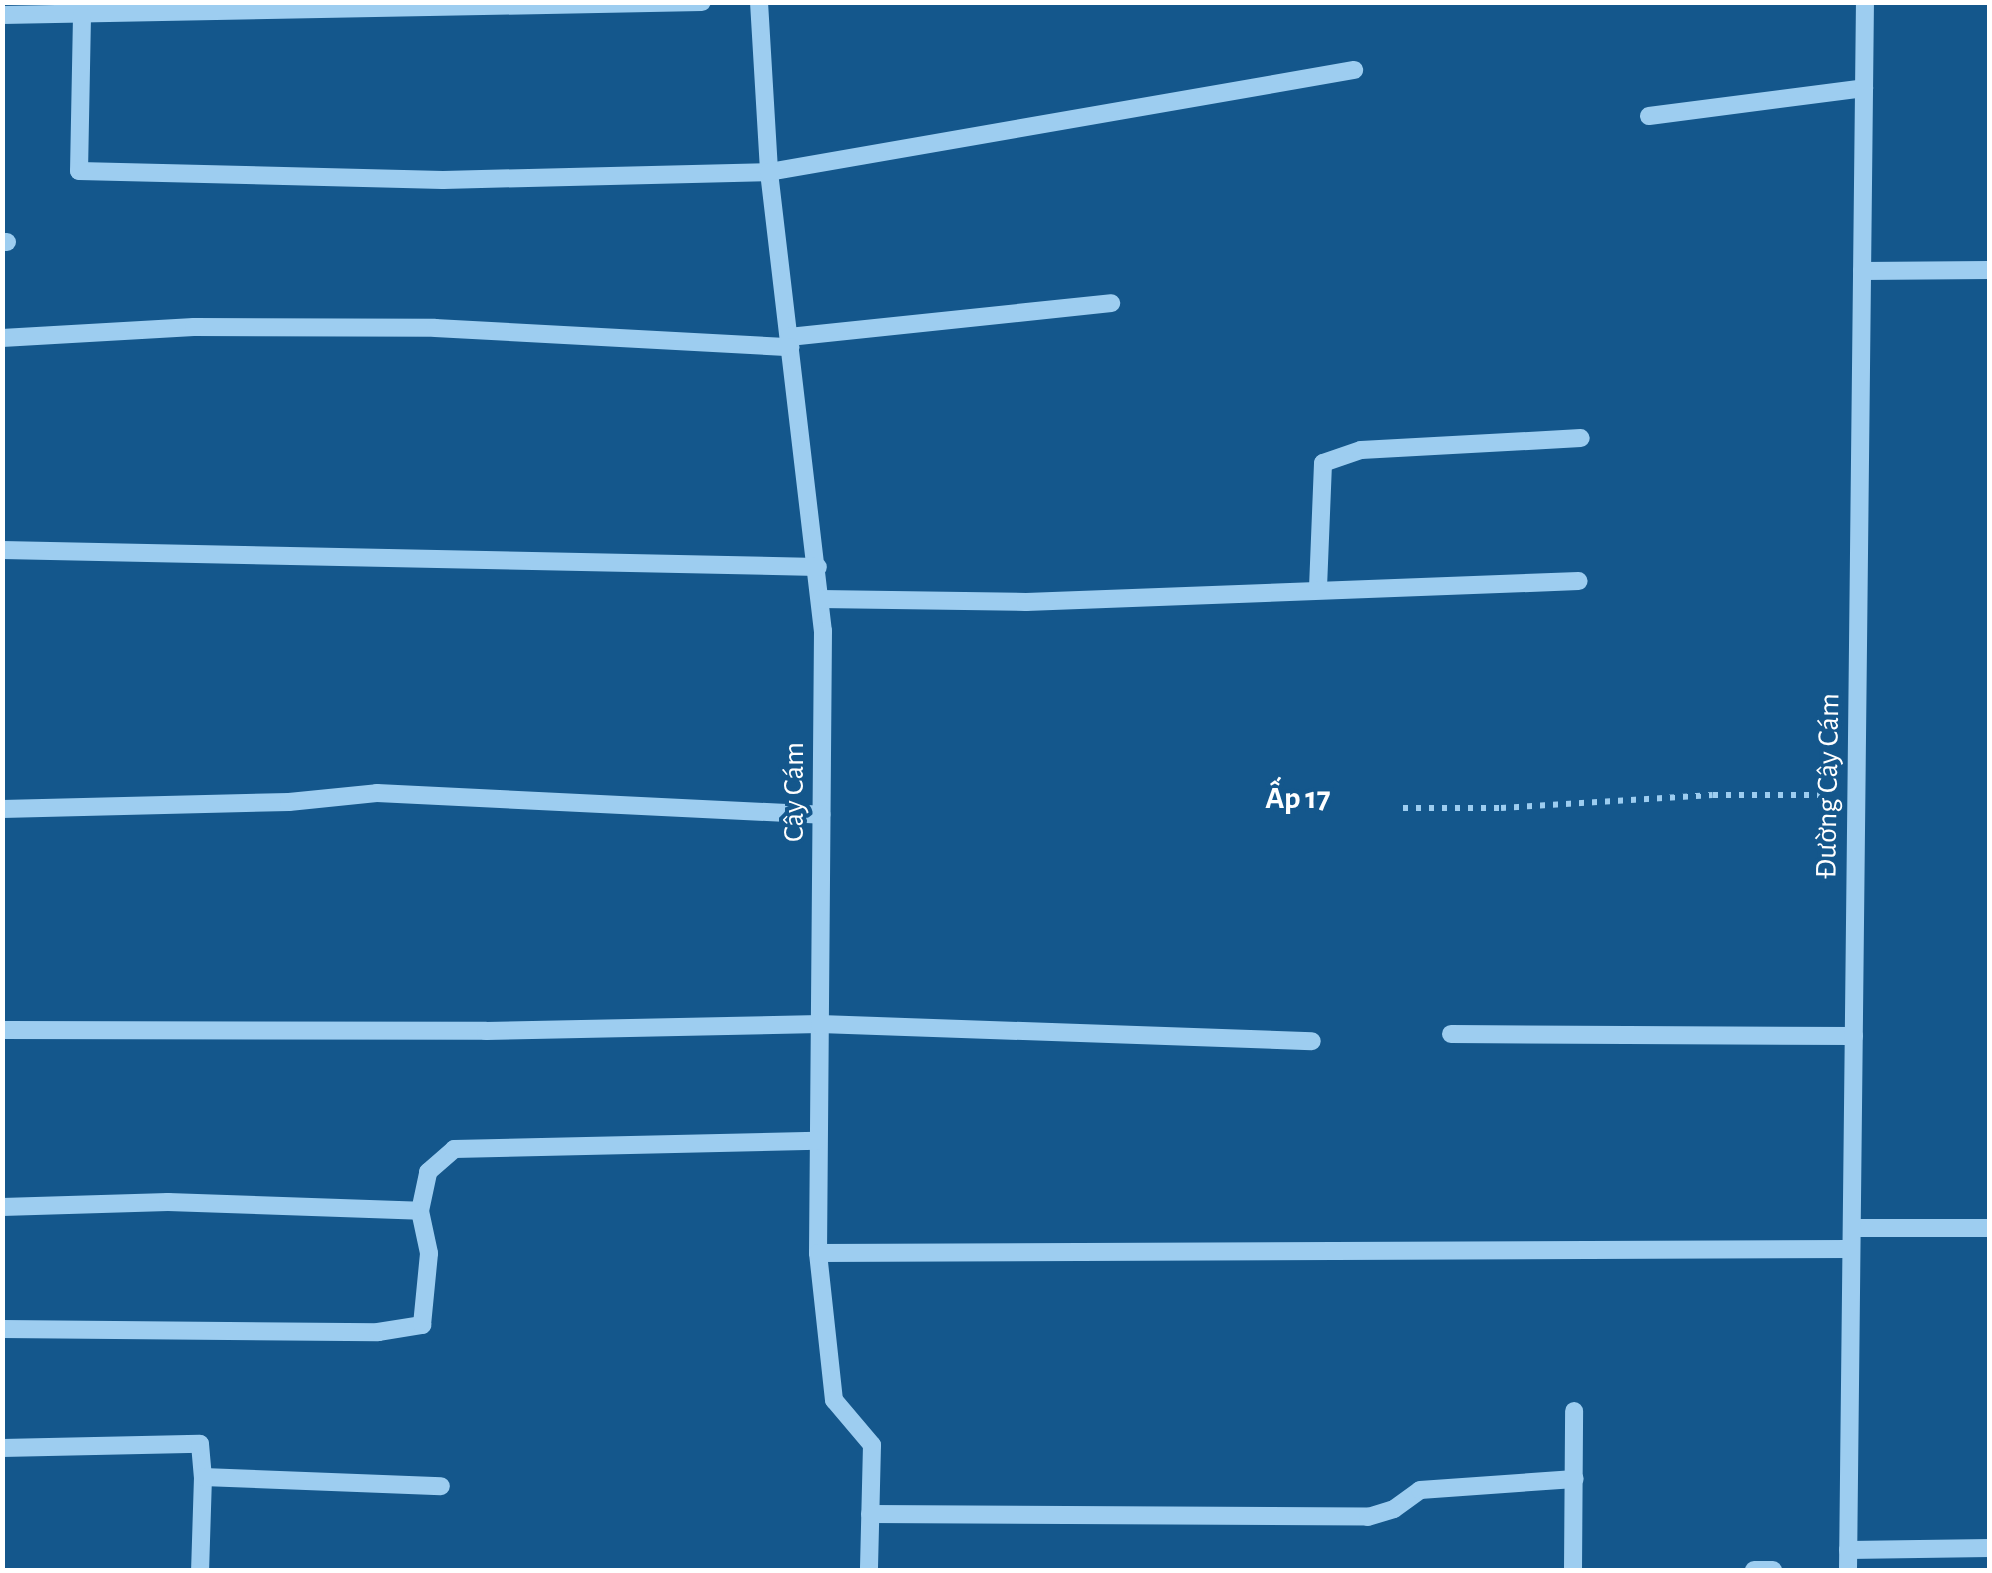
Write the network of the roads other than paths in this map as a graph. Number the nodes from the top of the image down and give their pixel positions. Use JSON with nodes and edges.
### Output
{"nodes":[{"id":1,"x":702,"y":2,"type":"edge"},
{"id":2,"x":759,"y":2,"type":"edge"},
{"id":3,"x":1865,"y":2,"type":"edge"},
{"id":4,"x":357,"y":4,"type":"edge"},
{"id":5,"x":2,"y":15,"type":"edge"},
{"id":6,"x":82,"y":16,"type":"junction"},
{"id":7,"x":1354,"y":70,"type":"dead end"},
{"id":8,"x":1864,"y":88,"type":"junction"},
{"id":9,"x":1649,"y":116,"type":"dead end"},
{"id":10,"x":769,"y":172,"type":"junction"},
{"id":11,"x":1990,"y":270,"type":"edge"},
{"id":12,"x":1862,"y":271,"type":"junction"},
{"id":13,"x":1112,"y":303,"type":"dead end"},
{"id":14,"x":2,"y":338,"type":"edge"},
{"id":15,"x":790,"y":342,"type":"junction"},
{"id":16,"x":1581,"y":438,"type":"dead end"},
{"id":17,"x":2,"y":550,"type":"edge"},
{"id":18,"x":818,"y":567,"type":"junction"},
{"id":19,"x":1579,"y":581,"type":"dead end"},
{"id":20,"x":1318,"y":588,"type":"junction"},
{"id":21,"x":820,"y":599,"type":"junction"},
{"id":22,"x":2,"y":809,"type":"edge"},
{"id":23,"x":821,"y":815,"type":"junction"},
{"id":24,"x":820,"y":1024,"type":"junction"},
{"id":25,"x":2,"y":1030,"type":"edge"},
{"id":26,"x":1451,"y":1034,"type":"dead end"},
{"id":27,"x":1854,"y":1036,"type":"junction"},
{"id":28,"x":1312,"y":1042,"type":"dead end"},
{"id":29,"x":816,"y":1142,"type":"junction"},
{"id":30,"x":2,"y":1207,"type":"edge"},
{"id":31,"x":420,"y":1211,"type":"junction"},
{"id":32,"x":1852,"y":1228,"type":"junction"},
{"id":33,"x":1990,"y":1228,"type":"edge"},
{"id":34,"x":1850,"y":1249,"type":"junction"},
{"id":35,"x":818,"y":1253,"type":"junction"},
{"id":36,"x":2,"y":1329,"type":"edge"},
{"id":37,"x":1574,"y":1411,"type":"dead end"},
{"id":38,"x":2,"y":1448,"type":"edge"},
{"id":39,"x":203,"y":1477,"type":"junction"},
{"id":40,"x":1575,"y":1479,"type":"junction"},
{"id":41,"x":441,"y":1486,"type":"dead end"},
{"id":42,"x":870,"y":1514,"type":"junction"},
{"id":43,"x":1990,"y":1548,"type":"edge"},
{"id":44,"x":1848,"y":1550,"type":"junction"},
{"id":45,"x":200,"y":1570,"type":"edge"},
{"id":46,"x":869,"y":1570,"type":"edge"},
{"id":47,"x":1573,"y":1570,"type":"edge"},
{"id":48,"x":1754,"y":1570,"type":"edge"},
{"id":49,"x":1773,"y":1570,"type":"edge"},
{"id":50,"x":1848,"y":1570,"type":"edge"}],
"edges":[{"from":1,"to":4,"type":"street"},
{"from":2,"to":10,"type":"street","name":"Cây Cám"},
{"from":3,"to":8,"type":"street","name":"Đường Cây Cám"},
{"from":4,"to":6,"type":"street"},
{"from":5,"to":6,"type":"street"},
{"from":6,"to":10,"type":"street"},
{"from":7,"to":10,"type":"street"},
{"from":8,"to":9,"type":"street"},
{"from":8,"to":12,"type":"street","name":"Đường Cây Cám"},
{"from":10,"to":15,"type":"street","name":"Cây Cám"},
{"from":11,"to":12,"type":"street"},
{"from":12,"to":27,"type":"street","name":"Đường Cây Cám"},
{"from":13,"to":15,"type":"street"},
{"from":14,"to":15,"type":"street"},
{"from":15,"to":18,"type":"street","name":"Cây Cám"},
{"from":16,"to":20,"type":"street"},
{"from":17,"to":18,"type":"street"},
{"from":18,"to":21,"type":"street","name":"Cây Cám"},
{"from":19,"to":20,"type":"street"},
{"from":20,"to":21,"type":"street"},
{"from":21,"to":23,"type":"street","name":"Cây Cám"},
{"from":22,"to":23,"type":"street"},
{"from":23,"to":24,"type":"street","name":"Cây Cám"},
{"from":24,"to":25,"type":"street"},
{"from":24,"to":28,"type":"street"},
{"from":24,"to":29,"type":"street","name":"Cây Cám"},
{"from":26,"to":27,"type":"street"},
{"from":27,"to":32,"type":"street","name":"Đường Cây Cám"},
{"from":29,"to":31,"type":"street"},
{"from":29,"to":35,"type":"street","name":"Cây Cám"},
{"from":30,"to":31,"type":"street"},
{"from":31,"to":36,"type":"street"},
{"from":32,"to":33,"type":"street"},
{"from":32,"to":34,"type":"street","name":"Đường Cây Cám"},
{"from":34,"to":35,"type":"street"},
{"from":34,"to":44,"type":"street","name":"Đường Cây Cám"},
{"from":35,"to":42,"type":"street","name":"Cây Cám"},
{"from":37,"to":40,"type":"street"},
{"from":38,"to":39,"type":"street"},
{"from":39,"to":41,"type":"street"},
{"from":39,"to":45,"type":"street"},
{"from":40,"to":42,"type":"street"},
{"from":40,"to":47,"type":"street"},
{"from":42,"to":46,"type":"street","name":"Cây Cám"},
{"from":43,"to":44,"type":"street"},
{"from":44,"to":50,"type":"street","name":"Đường Cây Cám"},
{"from":48,"to":49,"type":"street"}]}
